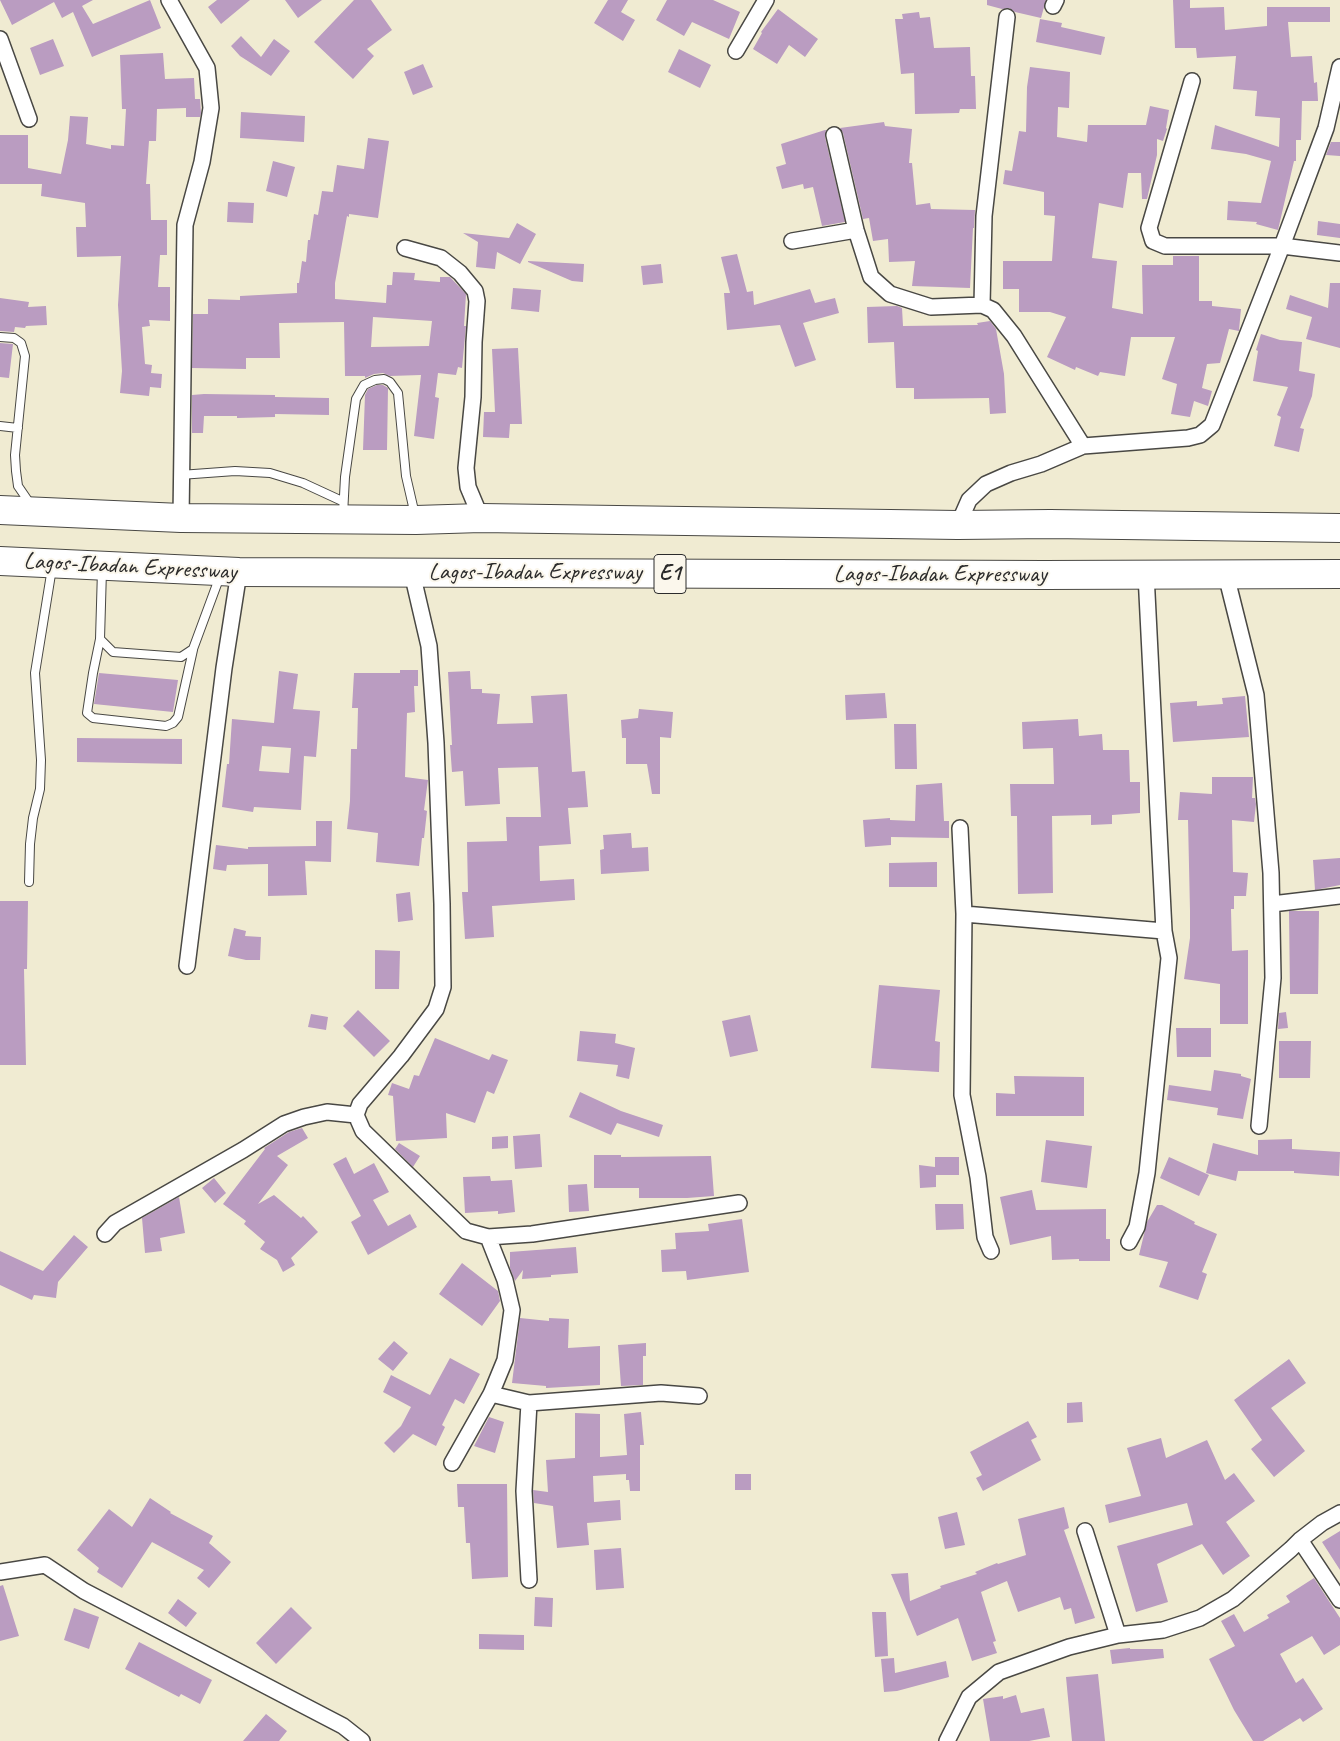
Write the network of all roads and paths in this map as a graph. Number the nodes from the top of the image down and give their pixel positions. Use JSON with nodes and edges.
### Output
{"nodes":[{"id":1,"x":169,"y":0,"type":"edge"},
{"id":2,"x":766,"y":0,"type":"edge"},
{"id":3,"x":1007,"y":17,"type":"dead end"},
{"id":4,"x":0,"y":39,"type":"edge"},
{"id":5,"x":736,"y":51,"type":"dead end"},
{"id":6,"x":1340,"y":67,"type":"edge"},
{"id":7,"x":1192,"y":81,"type":"dead end"},
{"id":8,"x":29,"y":119,"type":"dead end"},
{"id":9,"x":834,"y":135,"type":"dead end"},
{"id":10,"x":856,"y":230,"type":"junction"},
{"id":11,"x":792,"y":241,"type":"dead end"},
{"id":12,"x":1282,"y":246,"type":"junction"},
{"id":13,"x":405,"y":248,"type":"dead end"},
{"id":14,"x":1340,"y":253,"type":"edge"},
{"id":15,"x":982,"y":305,"type":"junction"},
{"id":16,"x":0,"y":337,"type":"edge"},
{"id":17,"x":0,"y":426,"type":"edge"},
{"id":18,"x":18,"y":428,"type":"junction"},
{"id":19,"x":1083,"y":446,"type":"junction"},
{"id":20,"x":180,"y":475,"type":"junction"},
{"id":21,"x":0,"y":510,"type":"edge"},
{"id":22,"x":343,"y":510,"type":"junction"},
{"id":23,"x":35,"y":511,"type":"junction"},
{"id":24,"x":181,"y":518,"type":"junction"},
{"id":25,"x":481,"y":518,"type":"junction"},
{"id":26,"x":416,"y":520,"type":"junction"},
{"id":27,"x":958,"y":525,"type":"junction"},
{"id":28,"x":1340,"y":528,"type":"edge"},
{"id":29,"x":0,"y":561,"type":"edge"},
{"id":30,"x":53,"y":564,"type":"junction"},
{"id":31,"x":102,"y":566,"type":"junction"},
{"id":32,"x":231,"y":572,"type":"junction"},
{"id":33,"x":412,"y":573,"type":"junction"},
{"id":34,"x":1146,"y":574,"type":"junction"},
{"id":35,"x":1226,"y":574,"type":"junction"},
{"id":36,"x":1340,"y":574,"type":"edge"},
{"id":37,"x":100,"y":639,"type":"junction"},
{"id":38,"x":193,"y":649,"type":"junction"},
{"id":39,"x":960,"y":828,"type":"dead end"},
{"id":40,"x":29,"y":882,"type":"dead end"},
{"id":41,"x":1340,"y":896,"type":"edge"},
{"id":42,"x":1272,"y":904,"type":"junction"},
{"id":43,"x":964,"y":914,"type":"junction"},
{"id":44,"x":1164,"y":931,"type":"junction"},
{"id":45,"x":187,"y":966,"type":"dead end"},
{"id":46,"x":356,"y":1115,"type":"junction"},
{"id":47,"x":1259,"y":1126,"type":"dead end"},
{"id":48,"x":739,"y":1203,"type":"dead end"},
{"id":49,"x":105,"y":1234,"type":"dead end"},
{"id":50,"x":488,"y":1237,"type":"junction"},
{"id":51,"x":1129,"y":1242,"type":"dead end"},
{"id":52,"x":991,"y":1251,"type":"dead end"},
{"id":53,"x":491,"y":1394,"type":"junction"},
{"id":54,"x":699,"y":1396,"type":"dead end"},
{"id":55,"x":529,"y":1402,"type":"junction"},
{"id":56,"x":452,"y":1463,"type":"dead end"},
{"id":57,"x":1340,"y":1513,"type":"edge"},
{"id":58,"x":1085,"y":1532,"type":"dead end"},
{"id":59,"x":1300,"y":1540,"type":"junction"},
{"id":60,"x":0,"y":1572,"type":"edge"},
{"id":61,"x":529,"y":1580,"type":"dead end"},
{"id":62,"x":1340,"y":1600,"type":"edge"},
{"id":63,"x":1118,"y":1635,"type":"junction"},
{"id":64,"x":362,"y":1741,"type":"edge"},
{"id":65,"x":947,"y":1741,"type":"edge"}],
"edges":[{"from":1,"to":20,"type":"street"},
{"from":2,"to":5,"type":"street"},
{"from":3,"to":15,"type":"street"},
{"from":4,"to":8,"type":"street"},
{"from":6,"to":12,"type":"street"},
{"from":7,"to":12,"type":"street"},
{"from":9,"to":10,"type":"street"},
{"from":10,"to":11,"type":"street"},
{"from":10,"to":15,"type":"street"},
{"from":12,"to":14,"type":"street"},
{"from":12,"to":19,"type":"street"},
{"from":13,"to":25,"type":"street"},
{"from":15,"to":19,"type":"street"},
{"from":16,"to":18,"type":"lane"},
{"from":17,"to":18,"type":"lane"},
{"from":18,"to":23,"type":"lane"},
{"from":19,"to":27,"type":"street"},
{"from":20,"to":22,"type":"lane"},
{"from":20,"to":24,"type":"street"},
{"from":21,"to":23,"type":"highway","name":"Lagos-Ibadan Expressway","number":"E1"},
{"from":22,"to":24,"type":"highway","name":"Lagos-Ibadan Expressway","number":"E1"},
{"from":22,"to":26,"type":"highway","name":"Lagos-Ibadan Expressway","number":"E1"},
{"from":22,"to":26,"type":"lane"},
{"from":23,"to":24,"type":"highway","name":"Lagos-Ibadan Expressway","number":"E1"},
{"from":25,"to":26,"type":"highway","name":"Lagos-Ibadan Expressway","number":"E1"},
{"from":25,"to":27,"type":"highway","name":"Lagos-Ibadan Expressway","number":"E1"},
{"from":27,"to":28,"type":"highway","name":"Lagos-Ibadan Expressway","number":"E1"},
{"from":29,"to":30,"type":"highway","name":"Lagos-Ibadan Expressway","number":"E1"},
{"from":30,"to":31,"type":"highway","name":"Lagos-Ibadan Expressway","number":"E1"},
{"from":30,"to":40,"type":"lane"},
{"from":31,"to":32,"type":"highway","name":"Lagos-Ibadan Expressway","number":"E1"},
{"from":31,"to":37,"type":"lane"},
{"from":32,"to":33,"type":"highway","name":"Lagos-Ibadan Expressway","number":"E1"},
{"from":32,"to":38,"type":"lane"},
{"from":32,"to":45,"type":"street"},
{"from":33,"to":34,"type":"highway","name":"Lagos-Ibadan Expressway","number":"E1"},
{"from":33,"to":46,"type":"street"},
{"from":34,"to":35,"type":"highway","name":"Lagos-Ibadan Expressway","number":"E1"},
{"from":34,"to":44,"type":"street"},
{"from":35,"to":36,"type":"highway","name":"Lagos-Ibadan Expressway","number":"E1"},
{"from":35,"to":42,"type":"street"},
{"from":37,"to":38,"type":"lane"},
{"from":37,"to":38,"type":"lane"},
{"from":39,"to":43,"type":"street"},
{"from":41,"to":42,"type":"street"},
{"from":42,"to":47,"type":"street"},
{"from":43,"to":44,"type":"street"},
{"from":43,"to":52,"type":"street"},
{"from":44,"to":51,"type":"street"},
{"from":46,"to":49,"type":"street"},
{"from":46,"to":50,"type":"street"},
{"from":48,"to":50,"type":"street"},
{"from":50,"to":53,"type":"street"},
{"from":53,"to":55,"type":"street"},
{"from":53,"to":56,"type":"street"},
{"from":54,"to":55,"type":"street"},
{"from":55,"to":61,"type":"street"},
{"from":57,"to":59,"type":"street"},
{"from":58,"to":63,"type":"street"},
{"from":59,"to":62,"type":"street"},
{"from":59,"to":63,"type":"street"},
{"from":60,"to":64,"type":"street"},
{"from":63,"to":65,"type":"street"}]}
